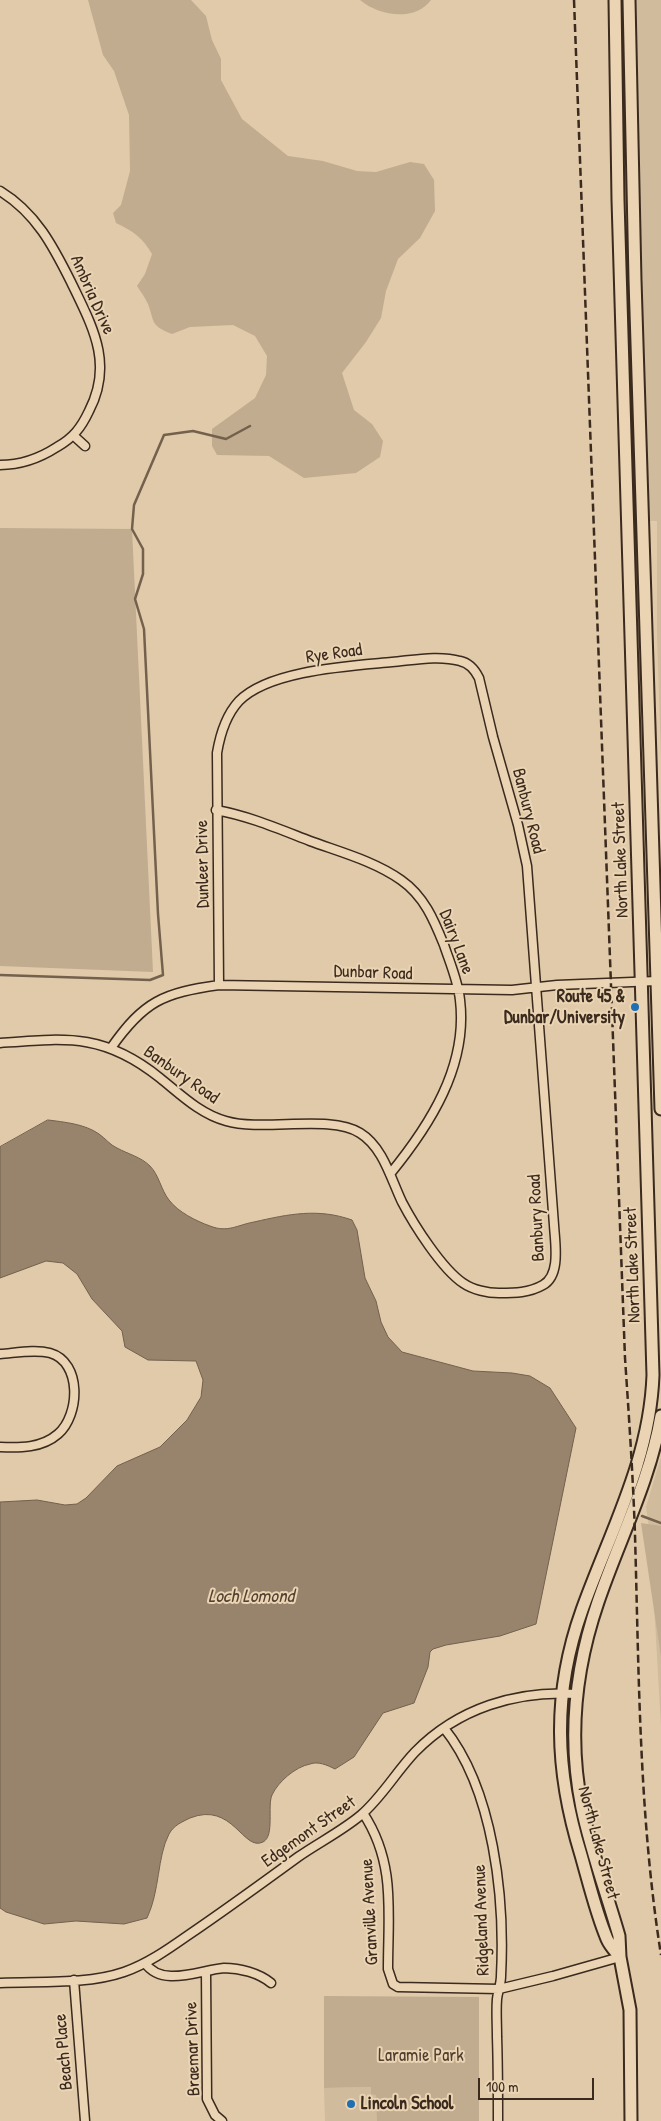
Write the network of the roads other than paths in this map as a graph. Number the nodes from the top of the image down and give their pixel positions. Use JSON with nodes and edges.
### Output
{"nodes":[{"id":1,"x":615,"y":0,"type":"edge"},
{"id":2,"x":629,"y":0,"type":"edge"},
{"id":3,"x":0,"y":191,"type":"edge"},
{"id":4,"x":74,"y":436,"type":"junction"},
{"id":5,"x":85,"y":446,"type":"dead end"},
{"id":6,"x":0,"y":465,"type":"edge"},
{"id":7,"x":479,"y":678,"type":"joint"},
{"id":8,"x":219,"y":744,"type":"joint"},
{"id":9,"x":216,"y":810,"type":"junction"},
{"id":10,"x":642,"y":981,"type":"junction"},
{"id":11,"x":657,"y":982,"type":"junction"},
{"id":12,"x":218,"y":985,"type":"junction"},
{"id":13,"x":536,"y":987,"type":"junction"},
{"id":14,"x":458,"y":990,"type":"junction"},
{"id":15,"x":0,"y":1043,"type":"edge"},
{"id":16,"x":111,"y":1048,"type":"junction"},
{"id":17,"x":661,"y":1109,"type":"edge"},
{"id":18,"x":390,"y":1174,"type":"junction"},
{"id":19,"x":0,"y":1354,"type":"edge"},
{"id":20,"x":661,"y":1416,"type":"edge"},
{"id":21,"x":0,"y":1447,"type":"edge"},
{"id":22,"x":562,"y":1693,"type":"junction"},
{"id":23,"x":577,"y":1694,"type":"junction"},
{"id":24,"x":444,"y":1728,"type":"junction"},
{"id":25,"x":363,"y":1813,"type":"junction"},
{"id":26,"x":620,"y":1957,"type":"junction"},
{"id":27,"x":145,"y":1962,"type":"junction"},
{"id":28,"x":206,"y":1972,"type":"junction"},
{"id":29,"x":74,"y":1980,"type":"junction"},
{"id":30,"x":0,"y":1983,"type":"edge"},
{"id":31,"x":271,"y":1983,"type":"dead end"},
{"id":32,"x":499,"y":1989,"type":"junction"},
{"id":33,"x":85,"y":2121,"type":"edge"},
{"id":34,"x":222,"y":2121,"type":"edge"},
{"id":35,"x":498,"y":2121,"type":"edge"},
{"id":36,"x":631,"y":2121,"type":"edge"}],
"edges":[{"from":1,"to":10,"type":"main road","name":"North Lake Street"},
{"from":2,"to":11,"type":"main road","name":"North Lake Street"},
{"from":3,"to":4,"type":"street","name":"Ambria Drive"},
{"from":4,"to":5,"type":"street"},
{"from":4,"to":6,"type":"street","name":"Ambria Drive"},
{"from":7,"to":8,"type":"street","name":"Rye Road"},
{"from":7,"to":13,"type":"street","name":"Banbury Road"},
{"from":8,"to":9,"type":"street","name":"Dunleer Drive"},
{"from":9,"to":12,"type":"street","name":"Dunleer Drive"},
{"from":9,"to":14,"type":"street","name":"Dairy Lane"},
{"from":10,"to":11,"type":"street","name":"Dunbar Road"},
{"from":10,"to":13,"type":"street","name":"Dunbar Road"},
{"from":10,"to":22,"type":"main road","name":"North Lake Street"},
{"from":11,"to":17,"type":"main road","name":"North Lake Street"},
{"from":12,"to":14,"type":"street","name":"Dunbar Road"},
{"from":12,"to":16,"type":"street","name":"Dunbar Road"},
{"from":13,"to":14,"type":"street","name":"Dunbar Road"},
{"from":13,"to":18,"type":"street","name":"Banbury Road"},
{"from":14,"to":18,"type":"street","name":"Dairy Lane"},
{"from":15,"to":16,"type":"street","name":"Banbury Road"},
{"from":16,"to":18,"type":"street","name":"Banbury Road"},
{"from":19,"to":21,"type":"street"},
{"from":20,"to":23,"type":"main road","name":"North Lake Street"},
{"from":22,"to":23,"type":"street","name":"Edgemont Street"},
{"from":22,"to":24,"type":"street","name":"Edgemont Street"},
{"from":22,"to":26,"type":"main road","name":"North Lake Street"},
{"from":23,"to":26,"type":"main road","name":"North Lake Street"},
{"from":24,"to":25,"type":"street","name":"Edgemont Street"},
{"from":24,"to":32,"type":"street","name":"Ridgeland Avenue"},
{"from":25,"to":27,"type":"street","name":"Edgemont Street"},
{"from":25,"to":32,"type":"street","name":"Granville Avenue"},
{"from":26,"to":32,"type":"street"},
{"from":26,"to":36,"type":"main road","name":"North Lake Street"},
{"from":27,"to":28,"type":"street"},
{"from":27,"to":29,"type":"street","name":"Edgemont Street"},
{"from":28,"to":31,"type":"street"},
{"from":28,"to":34,"type":"street","name":"Braemar Drive"},
{"from":29,"to":30,"type":"street","name":"Edgemont Street"},
{"from":29,"to":33,"type":"street","name":"Beach Place"},
{"from":32,"to":35,"type":"street","name":"Ridgeland Avenue"}]}
